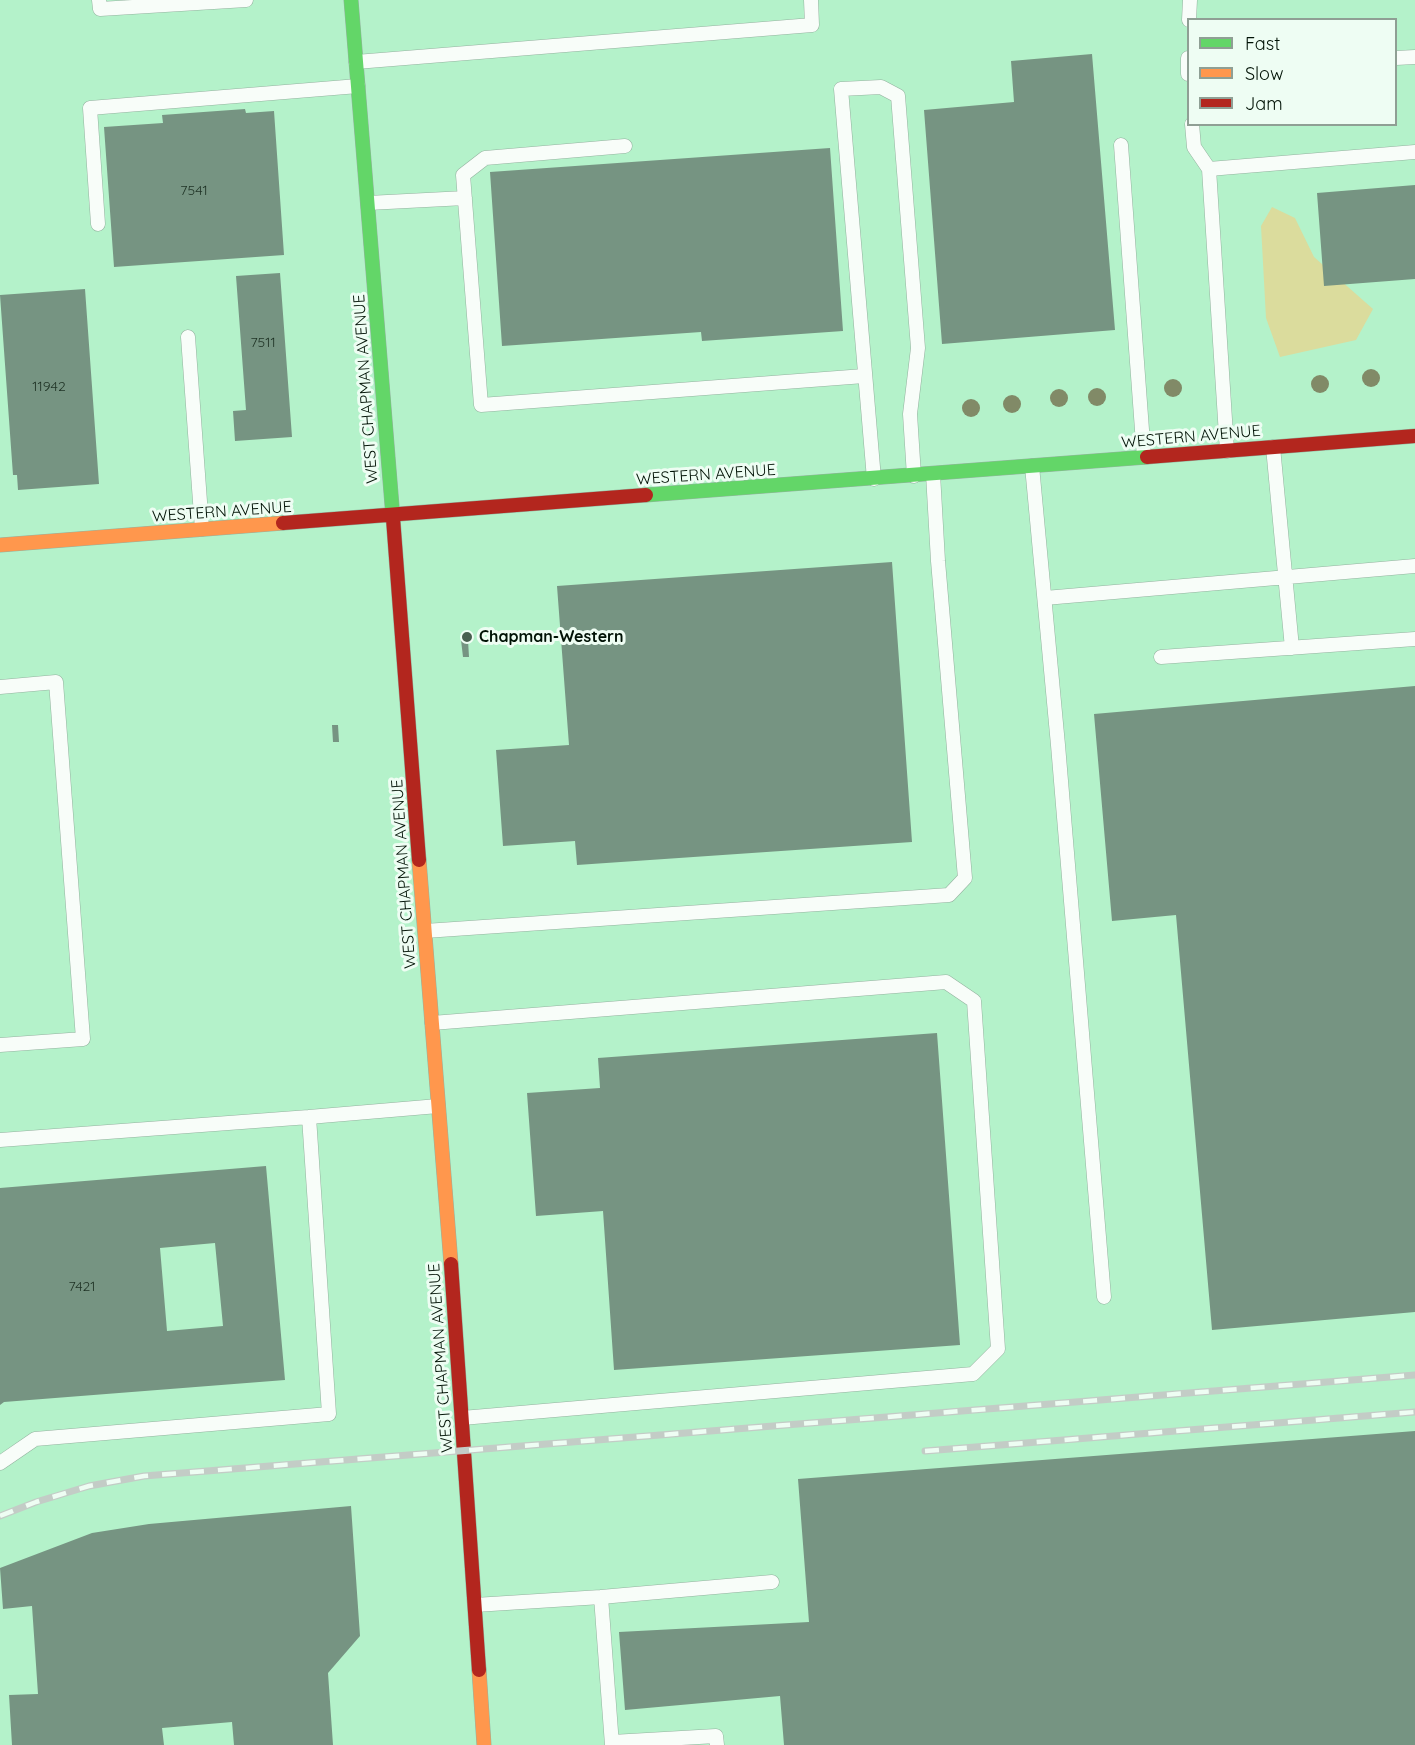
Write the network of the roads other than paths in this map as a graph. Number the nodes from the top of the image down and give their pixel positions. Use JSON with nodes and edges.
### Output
{"nodes":[{"id":1,"x":99,"y":0,"type":"edge"},
{"id":2,"x":246,"y":0,"type":"edge"},
{"id":3,"x":351,"y":0,"type":"edge"},
{"id":4,"x":811,"y":0,"type":"edge"},
{"id":5,"x":1190,"y":0,"type":"edge"},
{"id":6,"x":1189,"y":18,"type":"edge"},
{"id":7,"x":1415,"y":57,"type":"edge"},
{"id":8,"x":1397,"y":58,"type":"edge"},
{"id":9,"x":356,"y":62,"type":"junction"},
{"id":10,"x":358,"y":86,"type":"junction"},
{"id":11,"x":1192,"y":126,"type":"edge"},
{"id":12,"x":1121,"y":145,"type":"dead end"},
{"id":13,"x":625,"y":146,"type":"dead end"},
{"id":14,"x":1415,"y":152,"type":"edge"},
{"id":15,"x":1209,"y":170,"type":"junction"},
{"id":16,"x":465,"y":198,"type":"junction"},
{"id":17,"x":368,"y":203,"type":"junction"},
{"id":18,"x":98,"y":224,"type":"dead end"},
{"id":19,"x":188,"y":337,"type":"dead end"},
{"id":20,"x":864,"y":376,"type":"junction"},
{"id":21,"x":1415,"y":436,"type":"edge"},
{"id":22,"x":1273,"y":447,"type":"junction"},
{"id":23,"x":1227,"y":451,"type":"junction"},
{"id":24,"x":1144,"y":457,"type":"junction"},
{"id":25,"x":1032,"y":466,"type":"junction"},
{"id":26,"x":933,"y":474,"type":"junction"},
{"id":27,"x":914,"y":476,"type":"junction"},
{"id":28,"x":874,"y":479,"type":"junction"},
{"id":29,"x":393,"y":516,"type":"junction"},
{"id":30,"x":202,"y":529,"type":"junction"},
{"id":31,"x":0,"y":545,"type":"edge"},
{"id":32,"x":1415,"y":566,"type":"edge"},
{"id":33,"x":1284,"y":577,"type":"junction"},
{"id":34,"x":1045,"y":598,"type":"junction"},
{"id":35,"x":1415,"y":639,"type":"edge"},
{"id":36,"x":1292,"y":648,"type":"junction"},
{"id":37,"x":1161,"y":657,"type":"dead end"},
{"id":38,"x":0,"y":687,"type":"edge"},
{"id":39,"x":425,"y":931,"type":"junction"},
{"id":40,"x":432,"y":1023,"type":"junction"},
{"id":41,"x":0,"y":1045,"type":"edge"},
{"id":42,"x":438,"y":1106,"type":"junction"},
{"id":43,"x":309,"y":1117,"type":"junction"},
{"id":44,"x":0,"y":1140,"type":"edge"},
{"id":45,"x":1104,"y":1296,"type":"dead end"},
{"id":46,"x":462,"y":1418,"type":"junction"},
{"id":47,"x":0,"y":1463,"type":"edge"},
{"id":48,"x":772,"y":1582,"type":"dead end"},
{"id":49,"x":601,"y":1597,"type":"junction"},
{"id":50,"x":475,"y":1605,"type":"junction"},
{"id":51,"x":612,"y":1744,"type":"edge"},
{"id":52,"x":484,"y":1745,"type":"edge"},
{"id":53,"x":717,"y":1745,"type":"edge"}],
"edges":[{"from":1,"to":2,"type":"lane"},
{"from":3,"to":9,"type":"main road","name":"WEST CHAPMAN AVENUE"},
{"from":4,"to":9,"type":"lane"},
{"from":5,"to":6,"type":"lane"},
{"from":7,"to":8,"type":"lane"},
{"from":9,"to":10,"type":"main road","name":"WEST CHAPMAN AVENUE"},
{"from":10,"to":17,"type":"main road","name":"WEST CHAPMAN AVENUE"},
{"from":10,"to":18,"type":"lane"},
{"from":11,"to":15,"type":"lane"},
{"from":12,"to":24,"type":"lane"},
{"from":13,"to":16,"type":"lane"},
{"from":14,"to":15,"type":"lane"},
{"from":15,"to":23,"type":"lane"},
{"from":16,"to":17,"type":"lane"},
{"from":16,"to":20,"type":"lane"},
{"from":17,"to":29,"type":"main road","name":"WEST CHAPMAN AVENUE"},
{"from":19,"to":30,"type":"lane"},
{"from":20,"to":27,"type":"lane"},
{"from":20,"to":28,"type":"lane"},
{"from":21,"to":22,"type":"main road","name":"WESTERN AVENUE"},
{"from":22,"to":23,"type":"main road","name":"WESTERN AVENUE"},
{"from":22,"to":33,"type":"lane"},
{"from":23,"to":24,"type":"main road","name":"WESTERN AVENUE"},
{"from":24,"to":25,"type":"main road","name":"WESTERN AVENUE"},
{"from":25,"to":26,"type":"main road","name":"WESTERN AVENUE"},
{"from":25,"to":34,"type":"lane"},
{"from":26,"to":27,"type":"main road","name":"WESTERN AVENUE"},
{"from":26,"to":39,"type":"lane"},
{"from":27,"to":28,"type":"main road","name":"WESTERN AVENUE"},
{"from":28,"to":29,"type":"main road","name":"WESTERN AVENUE"},
{"from":29,"to":30,"type":"main road","name":"WESTERN AVENUE"},
{"from":29,"to":39,"type":"main road","name":"WEST CHAPMAN AVENUE"},
{"from":30,"to":31,"type":"main road","name":"WESTERN AVENUE"},
{"from":32,"to":33,"type":"lane"},
{"from":33,"to":34,"type":"lane"},
{"from":33,"to":36,"type":"lane"},
{"from":34,"to":45,"type":"lane"},
{"from":35,"to":36,"type":"lane"},
{"from":36,"to":37,"type":"lane"},
{"from":38,"to":41,"type":"lane"},
{"from":39,"to":40,"type":"main road","name":"WEST CHAPMAN AVENUE"},
{"from":40,"to":42,"type":"main road","name":"WEST CHAPMAN AVENUE"},
{"from":40,"to":46,"type":"lane"},
{"from":42,"to":43,"type":"lane"},
{"from":42,"to":46,"type":"main road","name":"WEST CHAPMAN AVENUE"},
{"from":43,"to":44,"type":"lane"},
{"from":43,"to":47,"type":"lane"},
{"from":46,"to":50,"type":"main road","name":"WEST CHAPMAN AVENUE"},
{"from":48,"to":49,"type":"lane"},
{"from":49,"to":50,"type":"lane"},
{"from":49,"to":51,"type":"lane"},
{"from":50,"to":52,"type":"main road","name":"WEST CHAPMAN AVENUE"},
{"from":51,"to":53,"type":"lane"}]}
